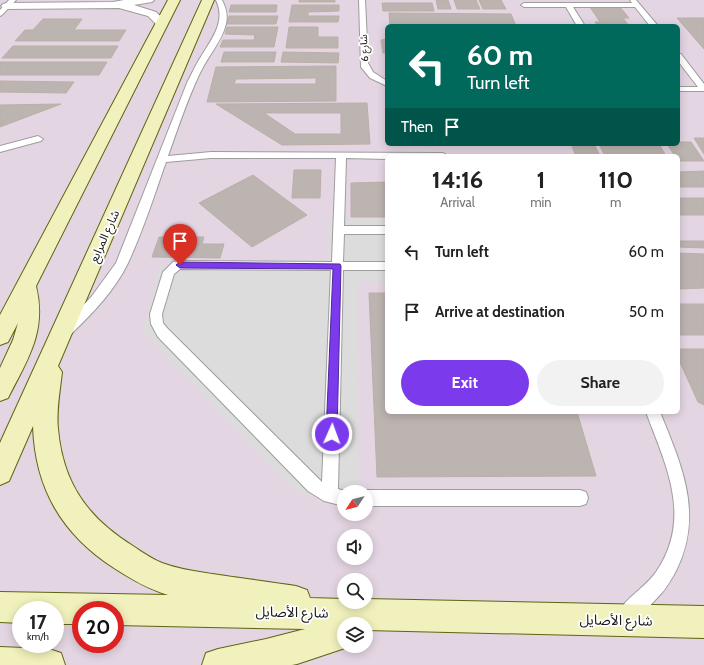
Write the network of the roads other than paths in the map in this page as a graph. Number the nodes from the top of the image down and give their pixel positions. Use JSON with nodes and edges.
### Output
{"nodes":[{"id":1,"x":148,"y":0,"type":"edge"},
{"id":2,"x":174,"y":0,"type":"edge"},
{"id":3,"x":208,"y":0,"type":"edge"},
{"id":4,"x":219,"y":0,"type":"edge"},
{"id":5,"x":362,"y":0,"type":"edge"},
{"id":6,"x":635,"y":2,"type":"edge"},
{"id":7,"x":524,"y":4,"type":"dead end"},
{"id":8,"x":113,"y":5,"type":"junction"},
{"id":9,"x":568,"y":5,"type":"junction"},
{"id":10,"x":7,"y":6,"type":"edge"},
{"id":11,"x":162,"y":23,"type":"junction"},
{"id":12,"x":580,"y":24,"type":"edge"},
{"id":13,"x":652,"y":24,"type":"edge"},
{"id":14,"x":680,"y":59,"type":"edge"},
{"id":15,"x":385,"y":83,"type":"edge"},
{"id":16,"x":680,"y":89,"type":"edge"},
{"id":17,"x":704,"y":89,"type":"edge"},
{"id":18,"x":38,"y":139,"type":"dead end"},
{"id":19,"x":0,"y":149,"type":"edge"},
{"id":20,"x":341,"y":155,"type":"junction"},
{"id":21,"x":385,"y":155,"type":"edge"},
{"id":22,"x":162,"y":160,"type":"junction"},
{"id":23,"x":338,"y":230,"type":"junction"},
{"id":24,"x":385,"y":230,"type":"edge"},
{"id":25,"x":337,"y":266,"type":"junction"},
{"id":26,"x":385,"y":266,"type":"edge"},
{"id":27,"x":26,"y":285,"type":"junction"},
{"id":28,"x":0,"y":336,"type":"edge"},
{"id":29,"x":56,"y":344,"type":"junction"},
{"id":30,"x":0,"y":391,"type":"edge"},
{"id":31,"x":654,"y":414,"type":"edge"},
{"id":32,"x":0,"y":472,"type":"edge"},
{"id":33,"x":330,"y":495,"type":"junction"},
{"id":34,"x":337,"y":496,"type":"edge"},
{"id":35,"x":373,"y":498,"type":"edge"},
{"id":36,"x":580,"y":498,"type":"dead end"},
{"id":37,"x":0,"y":607,"type":"edge"},
{"id":38,"x":374,"y":619,"type":"edge"},
{"id":39,"x":622,"y":620,"type":"junction"},
{"id":40,"x":704,"y":622,"type":"edge"},
{"id":41,"x":337,"y":635,"type":"edge"},
{"id":42,"x":0,"y":663,"type":"edge"},
{"id":43,"x":49,"y":665,"type":"edge"},
{"id":44,"x":218,"y":665,"type":"edge"}],
"edges":[{"from":1,"to":8,"type":"street"},
{"from":2,"to":11,"type":"main road"},
{"from":3,"to":29,"type":"main road","name":"شارع المرابع"},
{"from":4,"to":22,"type":"lane"},
{"from":5,"to":15,"type":"lane","name":"شارع 6"},
{"from":6,"to":9,"type":"lane"},
{"from":6,"to":13,"type":"lane"},
{"from":7,"to":9,"type":"lane"},
{"from":8,"to":10,"type":"street"},
{"from":8,"to":11,"type":"street"},
{"from":9,"to":12,"type":"lane"},
{"from":11,"to":27,"type":"main road"},
{"from":14,"to":17,"type":"lane"},
{"from":16,"to":17,"type":"lane"},
{"from":18,"to":19,"type":"lane"},
{"from":20,"to":21,"type":"lane"},
{"from":20,"to":22,"type":"lane"},
{"from":20,"to":23,"type":"lane"},
{"from":22,"to":29,"type":"lane"},
{"from":23,"to":24,"type":"lane"},
{"from":23,"to":25,"type":"lane"},
{"from":25,"to":26,"type":"lane"},
{"from":25,"to":33,"type":"lane"},
{"from":25,"to":33,"type":"lane"},
{"from":27,"to":28,"type":"main road"},
{"from":27,"to":30,"type":"main road"},
{"from":29,"to":32,"type":"main road","name":"شارع المرابع"},
{"from":29,"to":38,"type":"main road"},
{"from":31,"to":39,"type":"lane"},
{"from":33,"to":34,"type":"lane"},
{"from":35,"to":36,"type":"lane"},
{"from":37,"to":38,"type":"main road","name":"شارع الأصايل"},
{"from":38,"to":39,"type":"main road","name":"شارع الأصايل"},
{"from":39,"to":40,"type":"main road","name":"شارع الأصايل"},
{"from":41,"to":44,"type":"main road"},
{"from":42,"to":43,"type":"main road"}]}
